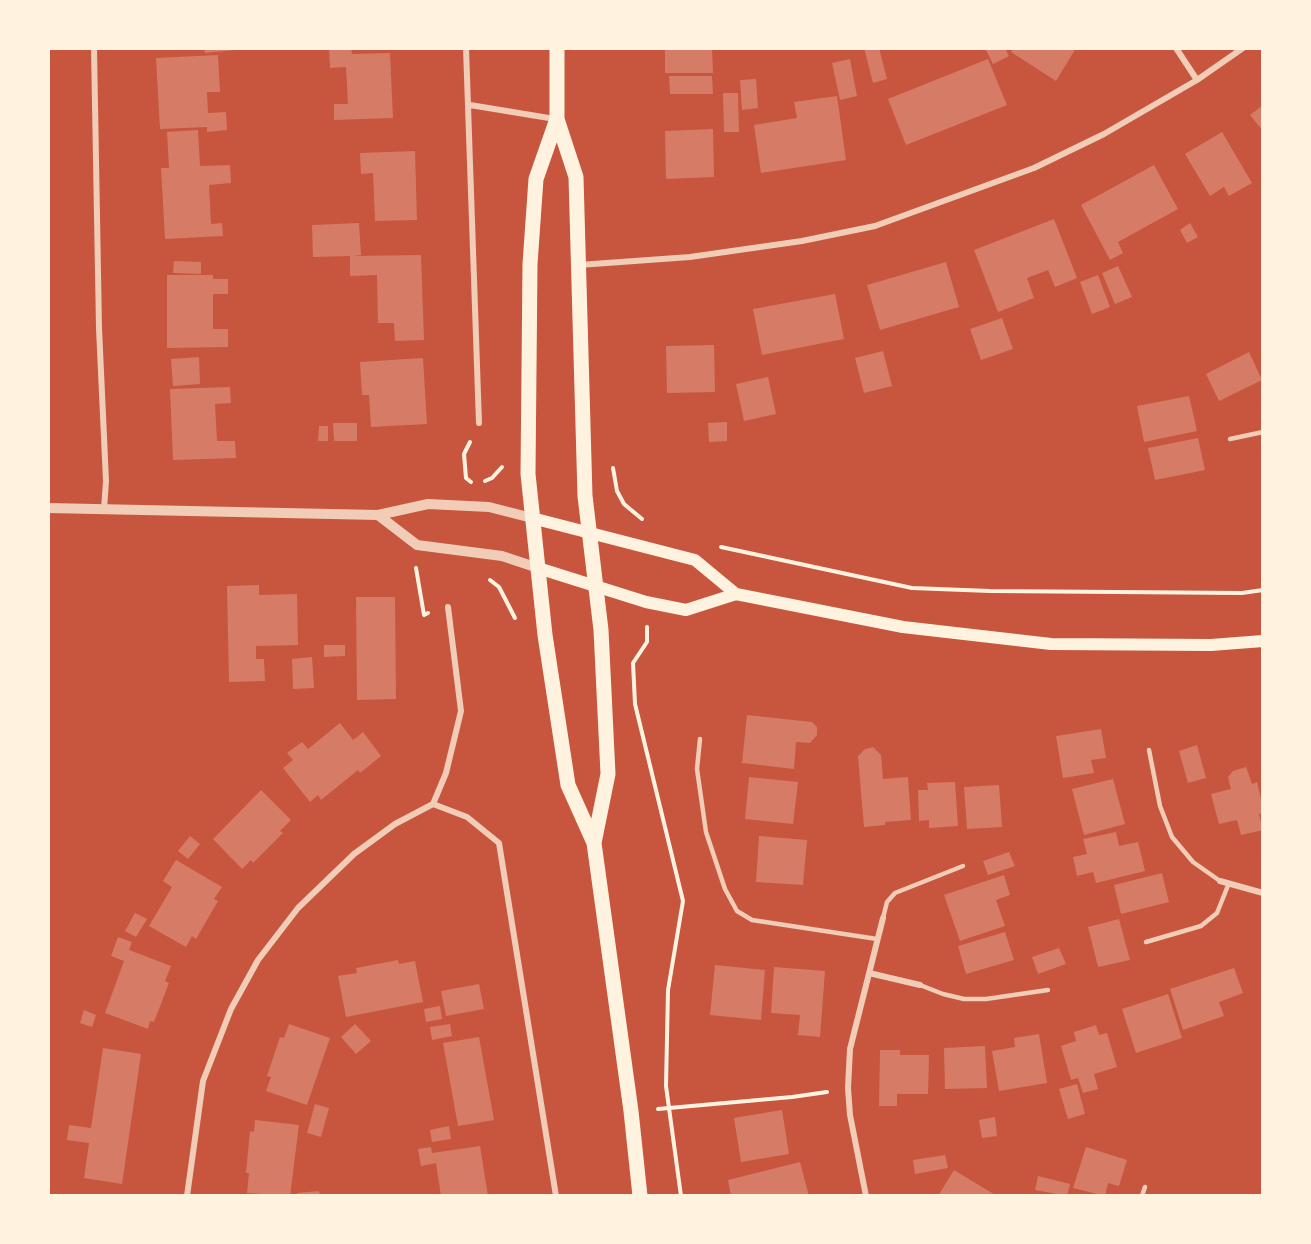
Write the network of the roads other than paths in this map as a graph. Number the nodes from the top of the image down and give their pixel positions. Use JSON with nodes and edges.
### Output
{"nodes":[{"id":1,"x":94,"y":48,"type":"edge"},
{"id":2,"x":466,"y":48,"type":"edge"},
{"id":3,"x":557,"y":48,"type":"edge"},
{"id":4,"x":1176,"y":48,"type":"edge"},
{"id":5,"x":1244,"y":48,"type":"edge"},
{"id":6,"x":1197,"y":80,"type":"junction"},
{"id":7,"x":470,"y":105,"type":"junction"},
{"id":8,"x":557,"y":119,"type":"junction"},
{"id":9,"x":577,"y":265,"type":"junction"},
{"id":10,"x":479,"y":423,"type":"dead end"},
{"id":11,"x":1263,"y":432,"type":"edge"},
{"id":12,"x":1230,"y":439,"type":"dead end"},
{"id":13,"x":48,"y":508,"type":"edge"},
{"id":14,"x":104,"y":509,"type":"junction"},
{"id":15,"x":378,"y":515,"type":"junction"},
{"id":16,"x":532,"y":518,"type":"junction"},
{"id":17,"x":589,"y":532,"type":"junction"},
{"id":18,"x":538,"y":568,"type":"junction"},
{"id":19,"x":596,"y":587,"type":"junction"},
{"id":20,"x":736,"y":594,"type":"junction"},
{"id":21,"x":448,"y":607,"type":"dead end"},
{"id":22,"x":1263,"y":641,"type":"edge"},
{"id":23,"x":700,"y":739,"type":"dead end"},
{"id":24,"x":1149,"y":750,"type":"dead end"},
{"id":25,"x":433,"y":804,"type":"junction"},
{"id":26,"x":594,"y":843,"type":"junction"},
{"id":27,"x":963,"y":866,"type":"dead end"},
{"id":28,"x":1220,"y":881,"type":"joint"},
{"id":29,"x":1230,"y":883,"type":"junction"},
{"id":30,"x":1263,"y":893,"type":"edge"},
{"id":31,"x":883,"y":918,"type":"joint"},
{"id":32,"x":876,"y":939,"type":"junction"},
{"id":33,"x":1146,"y":942,"type":"dead end"},
{"id":34,"x":869,"y":973,"type":"junction"},
{"id":35,"x":920,"y":985,"type":"joint"},
{"id":36,"x":1048,"y":990,"type":"dead end"},
{"id":37,"x":1145,"y":1187,"type":"dead end"},
{"id":38,"x":187,"y":1196,"type":"edge"},
{"id":39,"x":556,"y":1196,"type":"edge"},
{"id":40,"x":640,"y":1196,"type":"edge"},
{"id":41,"x":866,"y":1196,"type":"edge"},
{"id":42,"x":1142,"y":1196,"type":"edge"}],
"edges":[{"from":1,"to":14,"type":"street"},
{"from":2,"to":7,"type":"street"},
{"from":3,"to":8,"type":"main road"},
{"from":4,"to":6,"type":"street"},
{"from":5,"to":6,"type":"street"},
{"from":6,"to":9,"type":"street"},
{"from":7,"to":8,"type":"street"},
{"from":7,"to":10,"type":"street"},
{"from":8,"to":9,"type":"main road"},
{"from":8,"to":16,"type":"main road"},
{"from":9,"to":17,"type":"main road"},
{"from":11,"to":12,"type":"lane"},
{"from":13,"to":14,"type":"street"},
{"from":14,"to":15,"type":"street"},
{"from":15,"to":16,"type":"street"},
{"from":15,"to":18,"type":"street"},
{"from":16,"to":17,"type":"main road"},
{"from":16,"to":18,"type":"main road"},
{"from":17,"to":19,"type":"main road"},
{"from":17,"to":20,"type":"main road"},
{"from":18,"to":19,"type":"main road"},
{"from":18,"to":26,"type":"main road"},
{"from":19,"to":20,"type":"main road"},
{"from":19,"to":26,"type":"main road"},
{"from":20,"to":22,"type":"main road"},
{"from":21,"to":25,"type":"street"},
{"from":23,"to":32,"type":"lane"},
{"from":24,"to":28,"type":"lane"},
{"from":25,"to":38,"type":"street"},
{"from":25,"to":39,"type":"street"},
{"from":26,"to":40,"type":"main road"},
{"from":27,"to":31,"type":"lane"},
{"from":28,"to":29,"type":"street"},
{"from":29,"to":30,"type":"street"},
{"from":29,"to":33,"type":"lane"},
{"from":31,"to":32,"type":"street"},
{"from":32,"to":34,"type":"street"},
{"from":34,"to":35,"type":"street"},
{"from":34,"to":41,"type":"street"},
{"from":35,"to":36,"type":"lane"},
{"from":37,"to":42,"type":"lane"}]}
